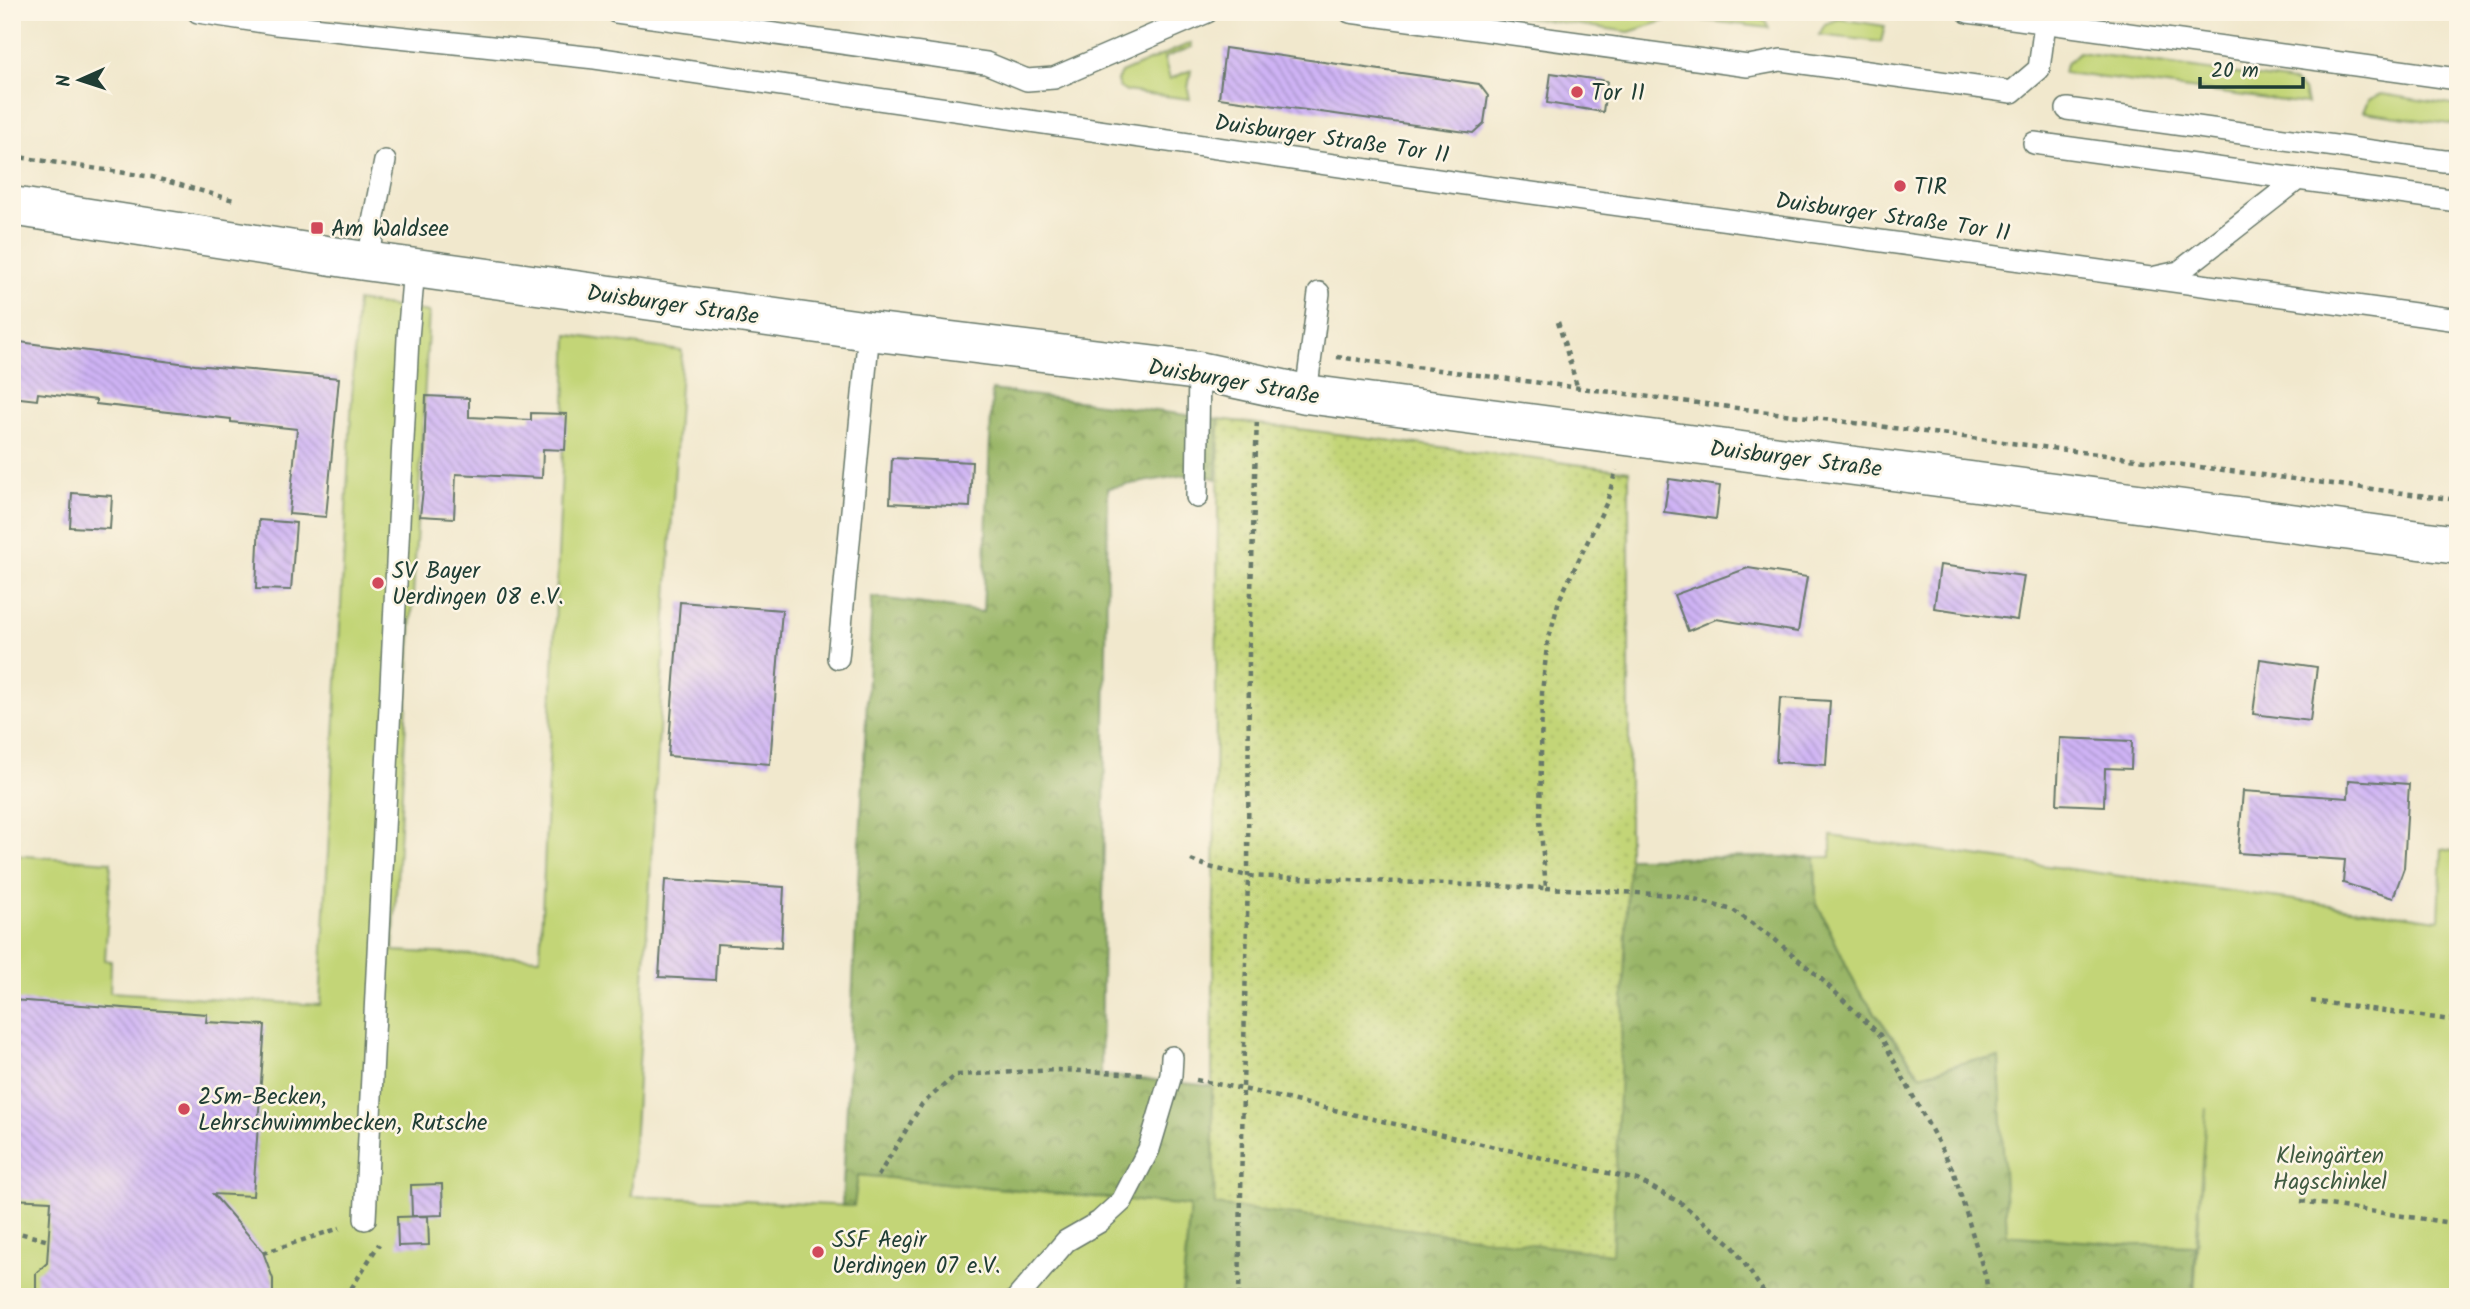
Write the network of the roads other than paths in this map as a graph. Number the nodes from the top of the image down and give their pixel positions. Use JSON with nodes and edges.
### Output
{"nodes":[{"id":1,"x":198,"y":12,"type":"edge"},
{"id":2,"x":616,"y":12,"type":"edge"},
{"id":3,"x":1207,"y":12,"type":"edge"},
{"id":4,"x":1350,"y":12,"type":"edge"},
{"id":5,"x":1968,"y":12,"type":"edge"},
{"id":6,"x":2045,"y":23,"type":"junction"},
{"id":7,"x":2458,"y":79,"type":"edge"},
{"id":8,"x":2067,"y":109,"type":"dead end"},
{"id":9,"x":2034,"y":143,"type":"dead end"},
{"id":10,"x":385,"y":161,"type":"dead end"},
{"id":11,"x":2458,"y":161,"type":"edge"},
{"id":12,"x":2298,"y":179,"type":"junction"},
{"id":13,"x":2458,"y":201,"type":"edge"},
{"id":14,"x":12,"y":206,"type":"edge"},
{"id":15,"x":370,"y":262,"type":"junction"},
{"id":16,"x":414,"y":268,"type":"junction"},
{"id":17,"x":2151,"y":278,"type":"junction"},
{"id":18,"x":1319,"y":293,"type":"dead end"},
{"id":19,"x":2458,"y":320,"type":"edge"},
{"id":20,"x":869,"y":331,"type":"junction"},
{"id":21,"x":1199,"y":371,"type":"junction"},
{"id":22,"x":1306,"y":394,"type":"junction"},
{"id":23,"x":1197,"y":497,"type":"dead end"},
{"id":24,"x":2458,"y":545,"type":"edge"},
{"id":25,"x":838,"y":658,"type":"dead end"},
{"id":26,"x":1171,"y":1066,"type":"road end"},
{"id":27,"x":365,"y":1219,"type":"road end"},
{"id":28,"x":1018,"y":1297,"type":"edge"}],
"edges":[{"from":1,"to":17,"type":"lane","name":"Duisburger Straße Tor 11"},
{"from":2,"to":3,"type":"lane"},
{"from":4,"to":6,"type":"lane"},
{"from":5,"to":6,"type":"lane"},
{"from":6,"to":7,"type":"lane"},
{"from":8,"to":11,"type":"lane"},
{"from":9,"to":12,"type":"lane"},
{"from":10,"to":15,"type":"lane"},
{"from":12,"to":13,"type":"lane"},
{"from":12,"to":17,"type":"lane"},
{"from":14,"to":15,"type":"main road","name":"Duisburger Straße"},
{"from":15,"to":16,"type":"main road","name":"Duisburger Straße"},
{"from":16,"to":20,"type":"main road","name":"Duisburger Straße"},
{"from":16,"to":27,"type":"lane"},
{"from":17,"to":19,"type":"lane","name":"Duisburger Straße Tor 11"},
{"from":18,"to":22,"type":"lane"},
{"from":20,"to":21,"type":"main road","name":"Duisburger Straße"},
{"from":20,"to":25,"type":"lane"},
{"from":21,"to":22,"type":"main road","name":"Duisburger Straße"},
{"from":21,"to":23,"type":"lane"},
{"from":22,"to":24,"type":"main road","name":"Duisburger Straße"},
{"from":26,"to":28,"type":"lane"}]}
